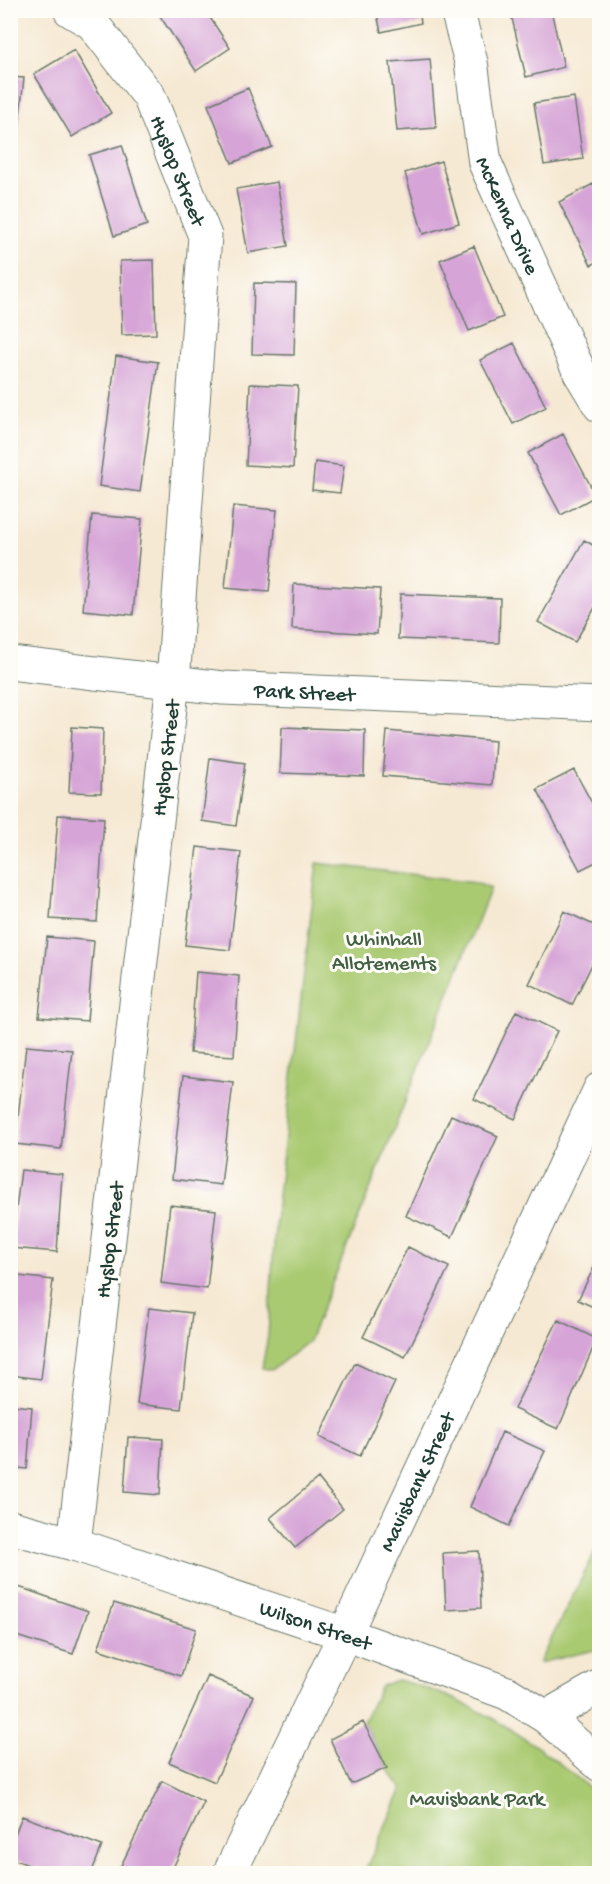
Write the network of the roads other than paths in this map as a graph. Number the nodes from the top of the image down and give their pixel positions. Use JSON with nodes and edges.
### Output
{"nodes":[{"id":1,"x":70,"y":10,"type":"edge"},
{"id":2,"x":457,"y":10,"type":"edge"},
{"id":3,"x":600,"y":406,"type":"edge"},
{"id":4,"x":10,"y":663,"type":"edge"},
{"id":5,"x":173,"y":682,"type":"junction"},
{"id":6,"x":600,"y":704,"type":"edge"},
{"id":7,"x":600,"y":1089,"type":"edge"},
{"id":8,"x":10,"y":1527,"type":"edge"},
{"id":9,"x":74,"y":1544,"type":"junction"},
{"id":10,"x":345,"y":1634,"type":"junction"},
{"id":11,"x":600,"y":1686,"type":"edge"},
{"id":12,"x":546,"y":1717,"type":"junction"},
{"id":13,"x":600,"y":1765,"type":"edge"},
{"id":14,"x":229,"y":1874,"type":"edge"}],
"edges":[{"from":1,"to":5,"type":"street","name":"Hyslop Street"},
{"from":2,"to":3,"type":"street","name":"McKenna Drive"},
{"from":4,"to":5,"type":"street","name":"Park Street"},
{"from":5,"to":6,"type":"street","name":"Park Street"},
{"from":5,"to":9,"type":"street","name":"Hyslop Street"},
{"from":7,"to":10,"type":"street","name":"Mavisbank Street"},
{"from":8,"to":9,"type":"street","name":"Wilson Street"},
{"from":9,"to":10,"type":"street","name":"Wilson Street"},
{"from":10,"to":12,"type":"street","name":"Wilson Street"},
{"from":10,"to":14,"type":"street","name":"Mavisbank Street"},
{"from":11,"to":12,"type":"street"},
{"from":12,"to":13,"type":"street","name":"Wilson Street"}]}
